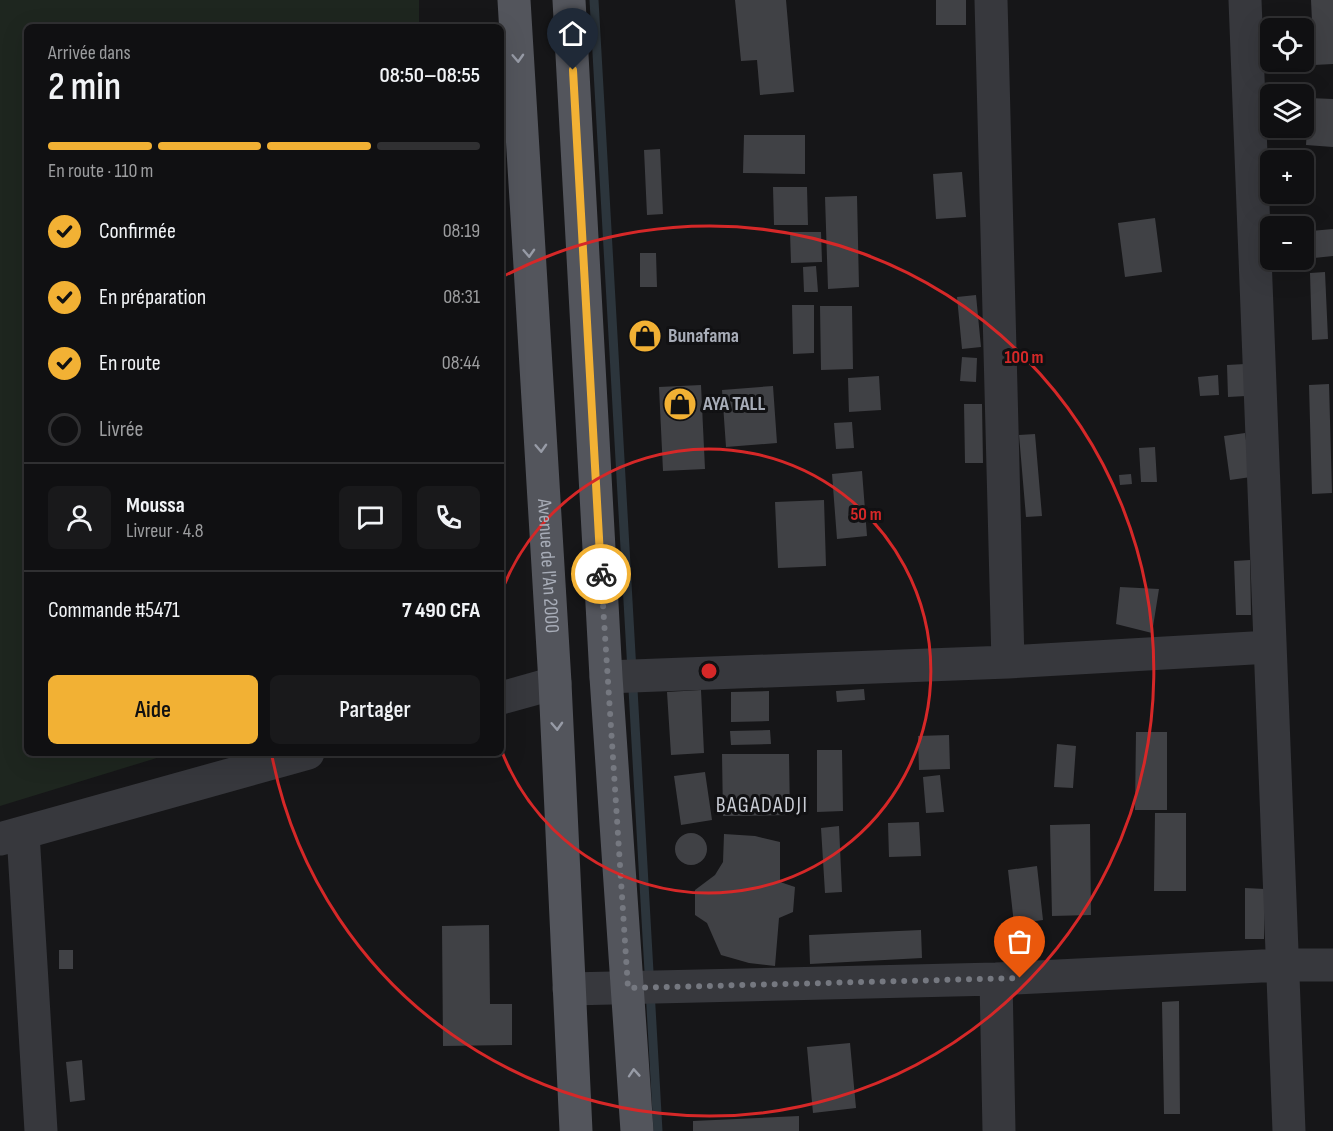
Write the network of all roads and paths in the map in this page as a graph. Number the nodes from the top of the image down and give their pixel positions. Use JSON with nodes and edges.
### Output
{"nodes":[{"id":1,"x":514,"y":0,"type":"edge"},
{"id":2,"x":569,"y":0,"type":"edge"},
{"id":3,"x":991,"y":0,"type":"edge"},
{"id":4,"x":1245,"y":0,"type":"edge"},
{"id":5,"x":1270,"y":647,"type":"junction"},
{"id":6,"x":1008,"y":662,"type":"junction"},
{"id":7,"x":606,"y":677,"type":"junction"},
{"id":8,"x":555,"y":683,"type":"junction"},
{"id":9,"x":504,"y":698,"type":"edge"},
{"id":10,"x":297,"y":756,"type":"edge"},
{"id":11,"x":12,"y":836,"type":"edge"},
{"id":12,"x":1283,"y":965,"type":"junction"},
{"id":13,"x":1333,"y":965,"type":"edge"},
{"id":14,"x":996,"y":979,"type":"junction"},
{"id":15,"x":569,"y":988,"type":"junction"},
{"id":16,"x":628,"y":988,"type":"junction"},
{"id":17,"x":41,"y":1131,"type":"edge"},
{"id":18,"x":576,"y":1131,"type":"edge"},
{"id":19,"x":637,"y":1131,"type":"edge"},
{"id":20,"x":999,"y":1131,"type":"edge"},
{"id":21,"x":1289,"y":1131,"type":"edge"}],
"edges":[{"from":1,"to":8,"type":"main road","name":"Avenue de l'An 2000","one_way":true},
{"from":2,"to":7,"type":"main road"},
{"from":3,"to":6,"type":"street"},
{"from":4,"to":5,"type":"street"},
{"from":5,"to":6,"type":"street"},
{"from":5,"to":12,"type":"street"},
{"from":6,"to":7,"type":"street"},
{"from":7,"to":16,"type":"main road"},
{"from":8,"to":9,"type":"street"},
{"from":8,"to":15,"type":"main road","name":"Avenue de l'An 2000","one_way":true},
{"from":10,"to":11,"type":"street"},
{"from":11,"to":17,"type":"street"},
{"from":12,"to":13,"type":"street"},
{"from":12,"to":14,"type":"street"},
{"from":12,"to":21,"type":"street"},
{"from":14,"to":16,"type":"street"},
{"from":14,"to":20,"type":"street"},
{"from":15,"to":16,"type":"street"},
{"from":15,"to":18,"type":"main road","name":"Avenue de l'An 2000"},
{"from":19,"to":16,"type":"main road","one_way":true}]}
